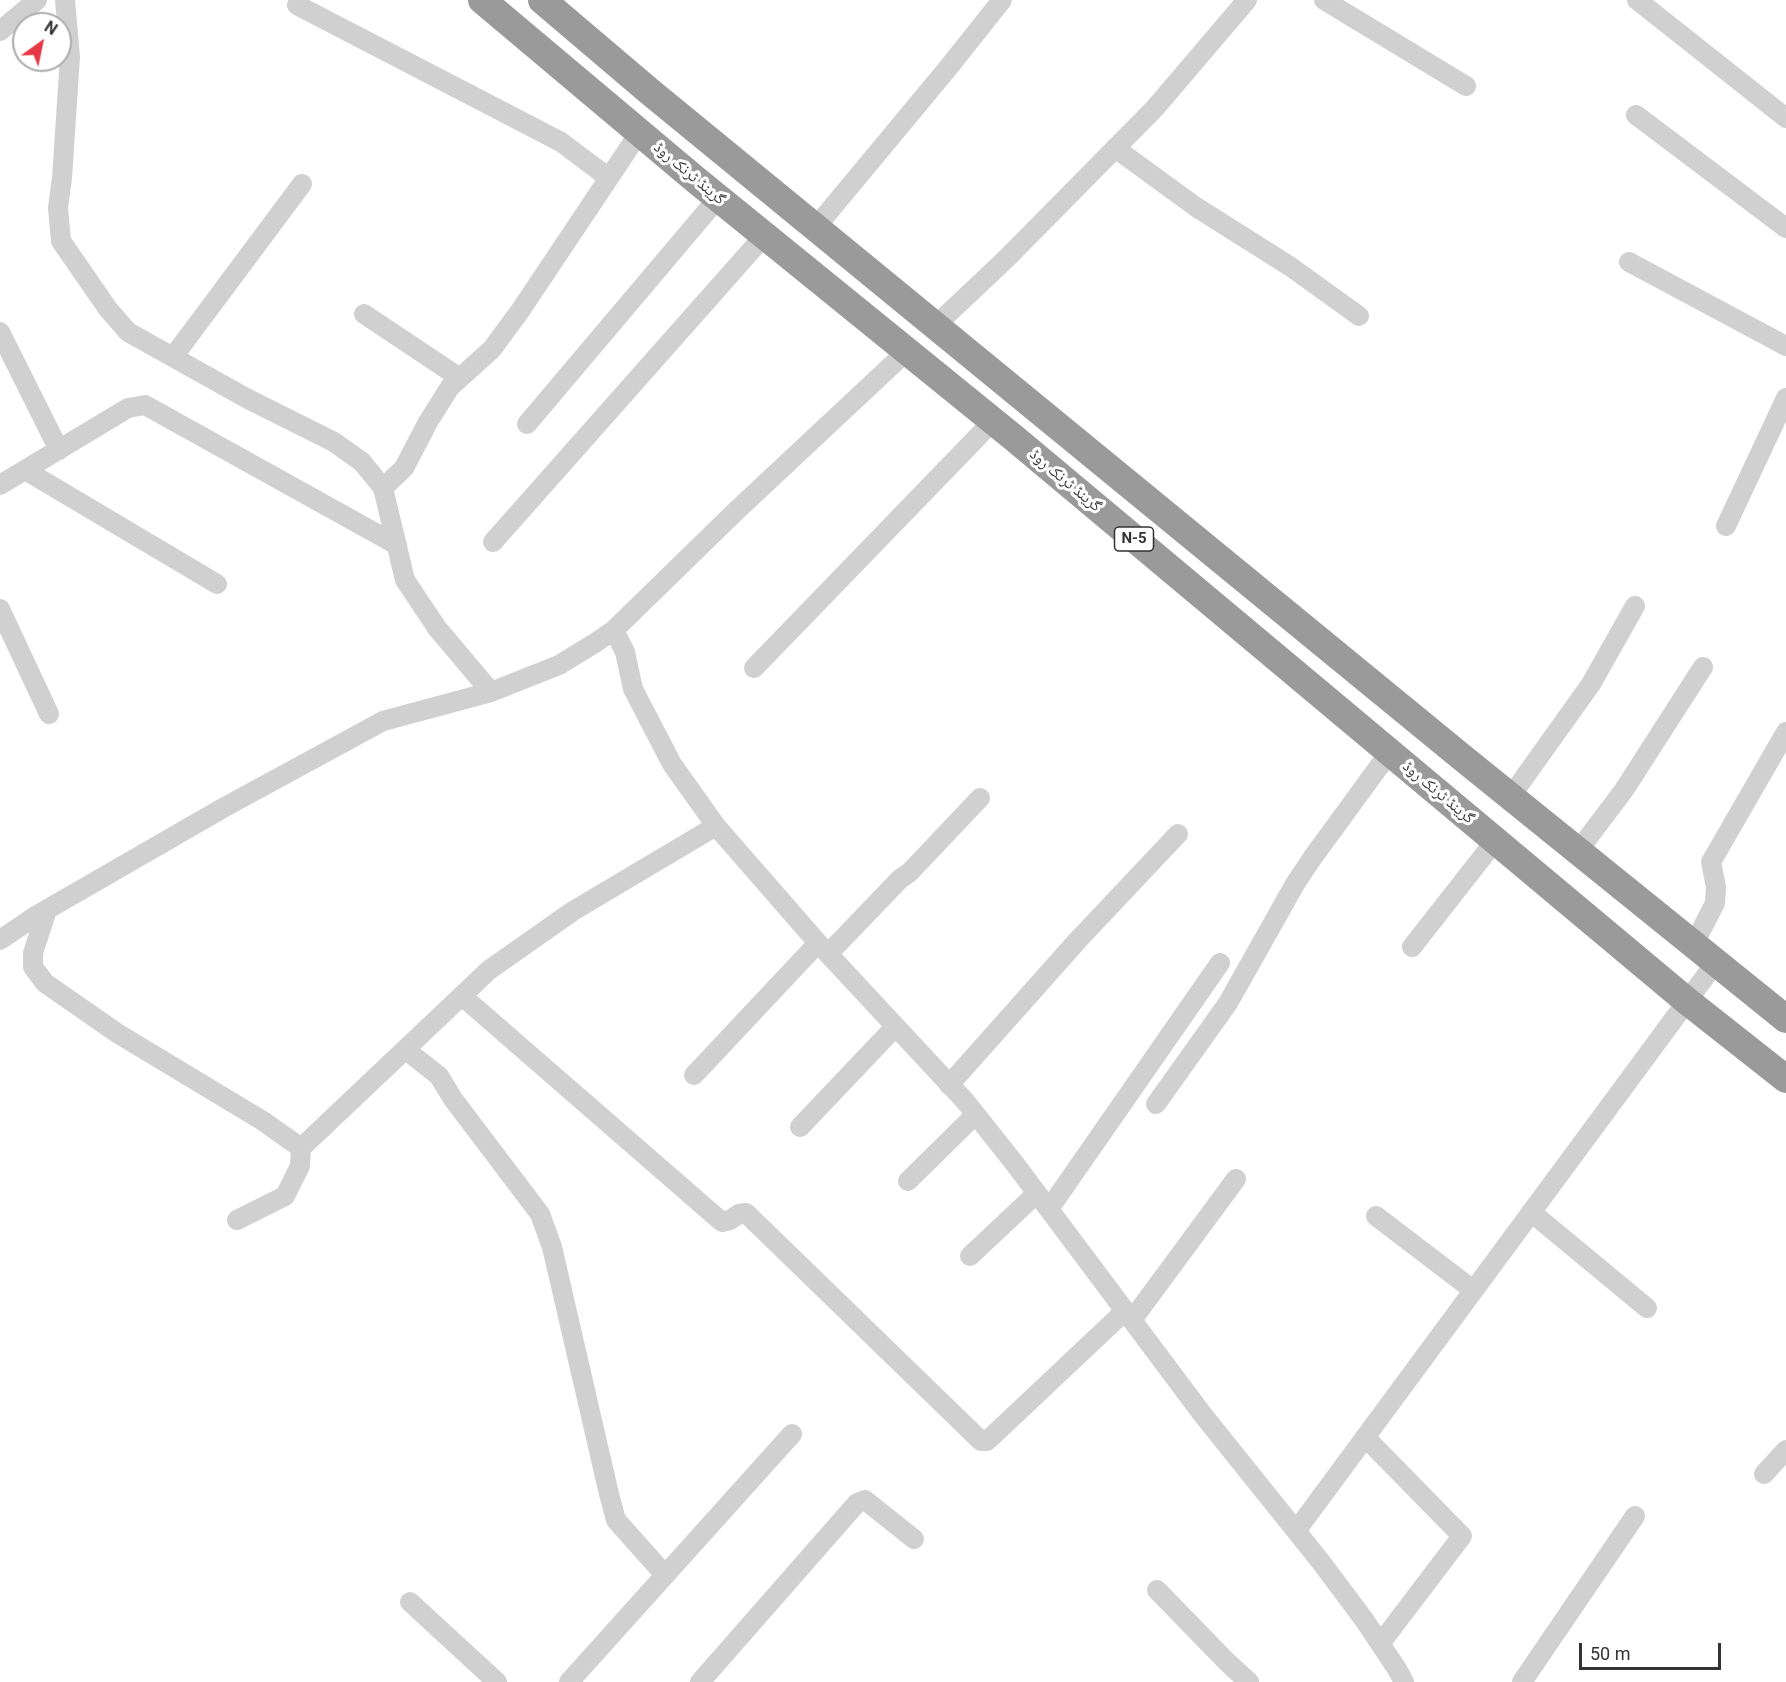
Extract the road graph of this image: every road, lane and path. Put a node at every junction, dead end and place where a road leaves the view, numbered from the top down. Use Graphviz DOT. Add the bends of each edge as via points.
graph roads {
  1 [pos="38,0"];
  2 [pos="65,0"];
  3 [pos="482,0"];
  4 [pos="542,0"];
  5 [pos="1002,0"];
  6 [pos="1247,0"];
  7 [pos="1324,0"];
  8 [pos="1637,0"];
  9 [pos="297,5"];
  10 [pos="0,31"];
  11 [pos="1466,86"];
  12 [pos="1636,115"];
  13 [pos="1786,118"];
  14 [pos="639,133"];
  15 [pos="1115,148"];
  16 [pos="609,178"];
  17 [pos="302,184"];
  18 [pos="718,198"];
  19 [pos="816,227"];
  20 [pos="1786,228"];
  21 [pos="764,236"];
  22 [pos="1629,262"];
  23 [pos="364,314"];
  24 [pos="1359,316"];
  25 [pos="936,325"];
  26 [pos="0,332"];
  27 [pos="1786,346"];
  28 [pos="907,351"];
  29 [pos="174,357"];
  30 [pos="460,378"];
  31 [pos="1786,398"];
  32 [pos="993,421"];
  33 [pos="527,423"];
  34 [pos="1780,425"];
  35 [pos="59,450"];
  36 [pos="25,470"];
  37 [pos="0,485"];
  38 [pos="383,488"];
  39 [pos="1726,525"];
  40 [pos="493,542"];
  41 [pos="397,545"];
  42 [pos="217,584"];
  43 [pos="1635,606"];
  44 [pos="0,609"];
  45 [pos="614,630"];
  46 [pos="1703,667"];
  47 [pos="754,668"];
  48 [pos="491,692"];
  49 [pos="49,714"];
  50 [pos="1786,732"];
  51 [pos="1389,753"];
  52 [pos="1510,796"];
  53 [pos="980,798"];
  54 [pos="716,826"];
  55 [pos="1178,834"];
  56 [pos="1495,841"];
  57 [pos="1578,851"];
  58 [pos="47,910"];
  59 [pos="0,940"];
  60 [pos="1694,944"];
  61 [pos="1072,946"];
  62 [pos="1412,947"];
  63 [pos="823,949"];
  64 [pos="1716,962"];
  65 [pos="1220,963"];
  66 [pos="462,996"];
  67 [pos="1687,1001"];
  68 [pos="1786,1019"];
  69 [pos="896,1027"];
  70 [pos="406,1050"];
  71 [pos="694,1075"];
  72 [pos="1786,1079"];
  73 [pos="949,1084"];
  74 [pos="1156,1104"];
  75 [pos="975,1115"];
  76 [pos="800,1127"];
  77 [pos="301,1148"];
  78 [pos="1236,1179"];
  79 [pos="908,1181"];
  80 [pos="1037,1193"];
  81 [pos="1049,1209"];
  82 [pos="1532,1212"];
  83 [pos="1376,1216"];
  84 [pos="237,1220"];
  85 [pos="970,1256"];
  86 [pos="1473,1290"];
  87 [pos="1647,1308"];
  88 [pos="1128,1315"];
  89 [pos="792,1434"];
  90 [pos="1365,1437"];
  91 [pos="1786,1450"];
  92 [pos="1764,1474"];
  93 [pos="1635,1516"];
  94 [pos="1296,1532"];
  95 [pos="914,1539"];
  96 [pos="665,1575"];
  97 [pos="1157,1590"];
  98 [pos="410,1602"];
  99 [pos="1380,1644"];
  100 [pos="497,1682"];
  101 [pos="569,1682"];
  102 [pos="700,1682"];
  103 [pos="1249,1682"];
  104 [pos="1404,1682"];
  105 [pos="1522,1682"];
  1 -- 10 [label="street"];
  2 -- 29 [label="street" via="70,57 58,208 62,241 128,332"];
  3 -- 14 [label="highway, گرینڈ ٹرنک روڈ / N-5"];
  4 -- 19 [label="highway, N-5"];
  5 -- 19 [label="street"];
  6 -- 15 [label="street" via="1155,108"];
  7 -- 11 [label="street"];
  8 -- 13 [label="street"];
  9 -- 16 [label="street" via="561,142"];
  12 -- 20 [label="street"];
  14 -- 16 [label="street"];
  14 -- 18 [label="highway, گرینڈ ٹرنک روڈ / N-5"];
  15 -- 24 [label="street"];
  15 -- 25 [label="street"];
  16 -- 30 [label="street" via="492,348"];
  17 -- 29 [label="street"];
  18 -- 21 [label="highway, گرینڈ ٹرنک روڈ / N-5"];
  18 -- 33 [label="street"];
  19 -- 25 [label="highway, N-5"];
  21 -- 28 [label="highway, گرینڈ ٹرنک روڈ / N-5"];
  21 -- 40 [label="street"];
  22 -- 27 [label="street"];
  23 -- 30 [label="street"];
  25 -- 52 [label="highway, N-5"];
  26 -- 35 [label="street"];
  28 -- 32 [label="highway, گرینڈ ٹرنک روڈ / N-5"];
  28 -- 45 [label="street"];
  29 -- 38 [label="street" via="334,442 362,462"];
  30 -- 38 [label="street" via="433,413 404,468"];
  31 -- 34 [label="street"];
  32 -- 47 [label="street"];
  32 -- 51 [label="highway, گرینڈ ٹرنک روڈ / N-5"];
  34 -- 39 [label="street"];
  35 -- 36 [label="street"];
  35 -- 41 [label="street" via="128,408 145,405"];
  36 -- 37 [label="street"];
  36 -- 42 [label="street"];
  38 -- 41 [label="street"];
  41 -- 48 [label="street" via="405,580 437,628"];
  43 -- 52 [label="street" via="1591,684"];
  44 -- 49 [label="street"];
  45 -- 48 [label="street" via="559,665"];
  45 -- 54 [label="street" via="625,652 633,689 672,764"];
  46 -- 57 [label="street" via="1624,790"];
  48 -- 58 [label="street" via="383,721"];
  50 -- 60 [label="street" via="1711,862 1716,887 1714,903"];
  51 -- 56 [label="highway, گرینڈ ٹرنک روڈ / N-5"];
  51 -- 74 [label="street" via="1295,884 1228,1003"];
  52 -- 57 [label="highway, N-5"];
  53 -- 63 [label="street" via="910,872"];
  54 -- 63 [label="street"];
  54 -- 66 [label="street" via="573,911 489,970"];
  55 -- 73 [label="street"];
  56 -- 62 [label="street"];
  56 -- 67 [label="highway, گرینڈ ٹرنک روڈ / N-5"];
  57 -- 60 [label="highway, N-5"];
  58 -- 59 [label="street"];
  58 -- 77 [label="street" via="33,953 33,967 45,983 117,1033"];
  60 -- 64 [label="highway, N-5"];
  61 -- 73 [label="street"];
  63 -- 69 [label="street"];
  63 -- 71 [label="street"];
  64 -- 67 [label="street"];
  64 -- 68 [label="highway, N-5"];
  65 -- 81 [label="street"];
  66 -- 70 [label="street"];
  66 -- 88 [label="street" via="722,1222 746,1213 981,1441 987,1441"];
  67 -- 72 [label="highway, گرینڈ ٹرنک روڈ / N-5"];
  67 -- 82 [label="street"];
  69 -- 73 [label="street"];
  69 -- 76 [label="street"];
  70 -- 77 [label="street"];
  70 -- 96 [label="street" via="439,1076 540,1214 552,1247 616,1520"];
  73 -- 75 [label="street"];
  75 -- 79 [label="street"];
  75 -- 80 [label="street"];
  77 -- 84 [label="street" via="300,1166 285,1196"];
  78 -- 88 [label="street"];
  80 -- 81 [label="street"];
  80 -- 85 [label="street"];
  81 -- 88 [label="street"];
  82 -- 86 [label="street"];
  82 -- 87 [label="street"];
  83 -- 86 [label="street"];
  86 -- 90 [label="street"];
  88 -- 94 [label="street"];
  89 -- 96 [label="street"];
  90 -- 94 [label="street"];
  90 -- 99 [label="street" via="1462,1536"];
  91 -- 92 [label="street"];
  93 -- 105 [label="street"];
  94 -- 99 [label="street"];
  95 -- 102 [label="street" via="865,1500 857,1503"];
  96 -- 101 [label="street"];
  97 -- 103 [label="street"];
  98 -- 100 [label="street"];
  99 -- 104 [label="street"];
}
